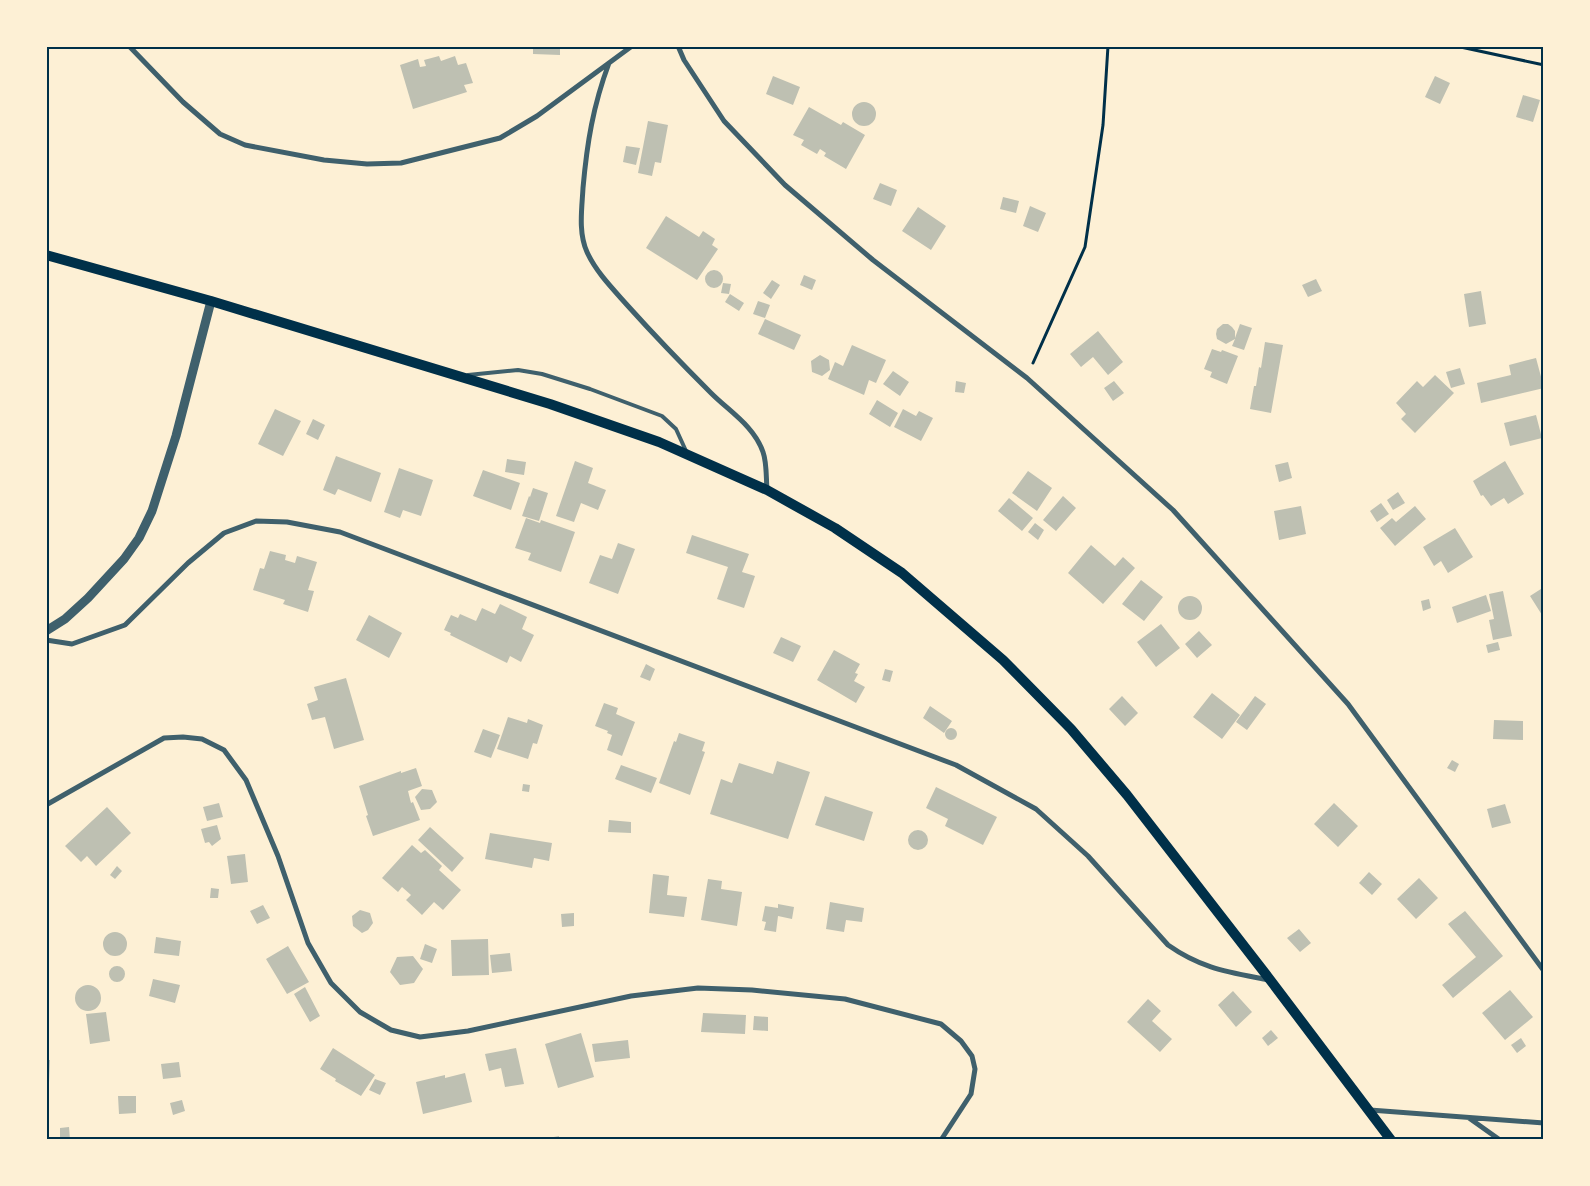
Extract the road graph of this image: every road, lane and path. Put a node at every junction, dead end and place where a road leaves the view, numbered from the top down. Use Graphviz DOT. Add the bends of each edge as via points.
graph roads {
  1 [pos="129,46"];
  2 [pos="632,46"];
  3 [pos="678,46"];
  4 [pos="1108,46"];
  5 [pos="1456,46"];
  6 [pos="609,62"];
  7 [pos="1544,65"];
  8 [pos="46,255"];
  9 [pos="211,301"];
  10 [pos="460,376"];
  11 [pos="1027,378"];
  12 [pos="688,455"];
  13 [pos="767,490"];
  14 [pos="46,631"];
  15 [pos="46,640"];
  16 [pos="46,805"];
  17 [pos="1544,971"];
  18 [pos="1271,980"];
  19 [pos="1368,1110"];
  20 [pos="1469,1118"];
  21 [pos="1544,1123"];
  22 [pos="941,1140"];
  23 [pos="1391,1140"];
  24 [pos="1500,1140"];
  1 -- 6 [label="street" via="183,102 220,134 245,145 324,160 367,164 401,163 500,138 537,116"];
  2 -- 6 [label="street"];
  3 -- 11 [label="street" via="724,121 785,185 873,260"];
  4 -- 11 [label="path" via="1103,125 1085,247"];
  5 -- 7 [label="path"];
  6 -- 13 [label="street" via="587,142 582,206 582,232 587,251 602,277 643,323 747,426 764,454"];
  8 -- 9 [label="main road"];
  9 -- 10 [label="main road"];
  9 -- 14 [label="street" via="176,436 140,538 88,598"];
  10 -- 12 [label="main road" via="550,404"];
  10 -- 12 [label="lane" via="518,370 590,389 662,416 676,429"];
  11 -- 17 [label="street" via="1172,510 1348,704"];
  12 -- 13 [label="main road"];
  13 -- 18 [label="main road" via="835,528 902,573 1003,660 1071,729 1127,795"];
  15 -- 18 [label="street" via="72,644 125,624 224,533 256,521 287,522 340,532 956,765 1036,808 1088,856 1168,945 1184,956 1213,969"];
  16 -- 22 [label="street" via="164,738 202,739 224,750 246,780 278,856 308,943 331,983 360,1012 391,1030 420,1036 468,1031 631,996 698,988 845,999 941,1024 961,1041 972,1056 975,1069 971,1094"];
  18 -- 19 [label="main road"];
  19 -- 20 [label="street"];
  19 -- 23 [label="main road"];
  20 -- 21 [label="street"];
  20 -- 24 [label="street"];
}
